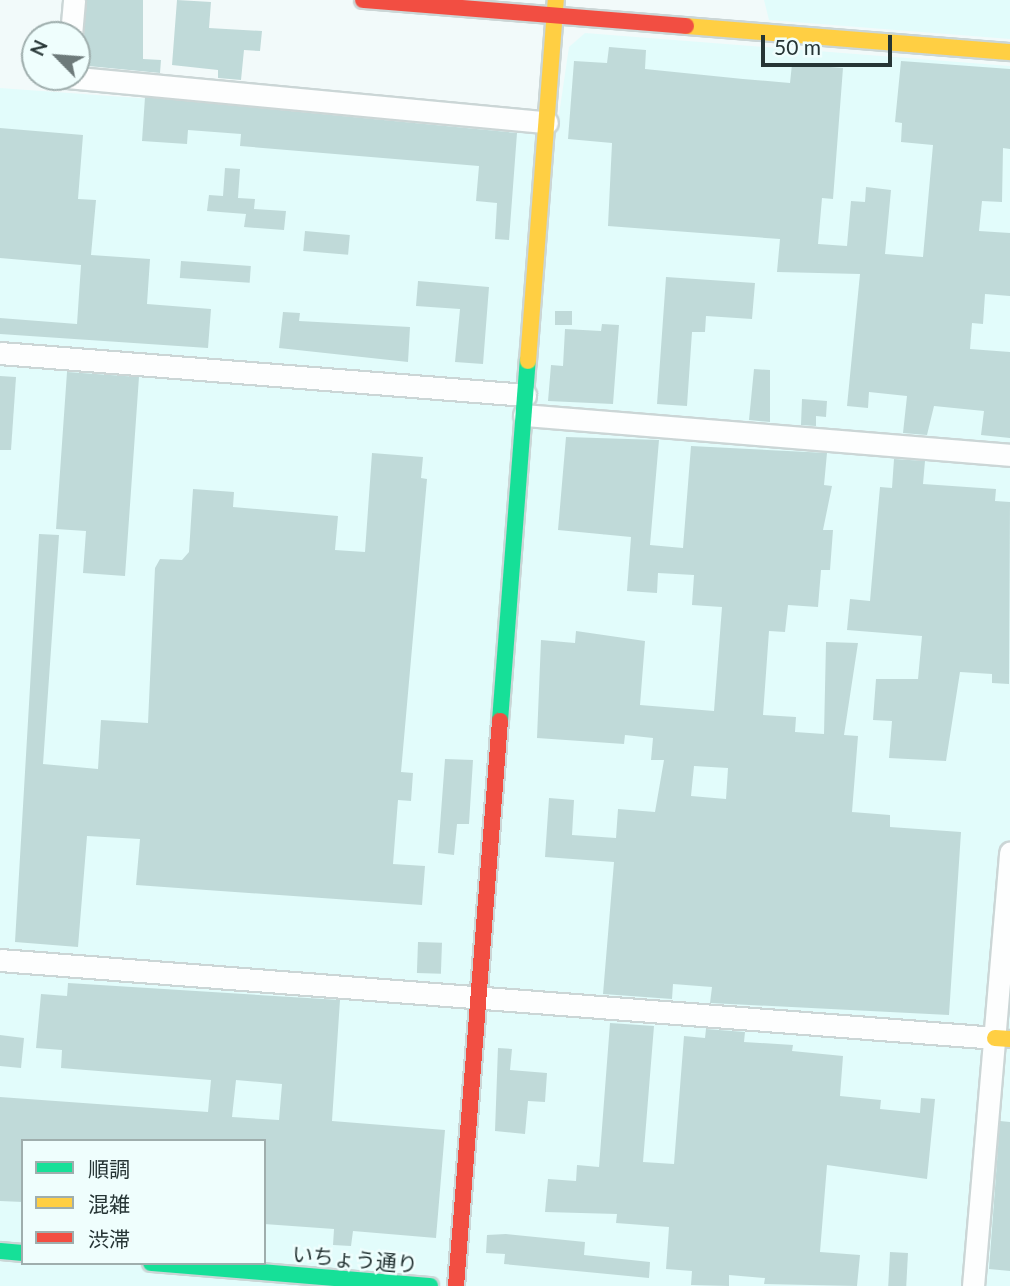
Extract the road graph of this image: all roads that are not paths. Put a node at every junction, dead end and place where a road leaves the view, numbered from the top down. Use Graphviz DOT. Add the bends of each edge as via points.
graph roads {
  1 [pos="74,0"];
  2 [pos="363,0"];
  3 [pos="556,0"];
  4 [pos="555,19"];
  5 [pos="72,21"];
  6 [pos="1010,52"];
  7 [pos="91,79"];
  8 [pos="547,122"];
  9 [pos="0,353"];
  10 [pos="524,405"];
  11 [pos="1010,455"];
  12 [pos="1010,853"];
  13 [pos="0,960"];
  14 [pos="478,1000"];
  15 [pos="1002,1038"];
  16 [pos="0,1251"];
  17 [pos="21,1253"];
  18 [pos="175,1265"];
  19 [pos="430,1286"];
  20 [pos="456,1286"];
  21 [pos="973,1286"];
  1 -- 5 [label="street"];
  2 -- 4 [label="street"];
  3 -- 4 [label="street"];
  4 -- 6 [label="street"];
  4 -- 8 [label="street"];
  7 -- 8 [label="street"];
  8 -- 10 [label="street"];
  9 -- 10 [label="street"];
  10 -- 11 [label="street"];
  10 -- 14 [label="street"];
  12 -- 15 [label="street"];
  13 -- 14 [label="street"];
  14 -- 15 [label="street"];
  14 -- 20 [label="street"];
  15 -- 21 [label="street"];
  16 -- 17 [label="street"];
  18 -- 19 [label="street, いちょう通り"];
}
